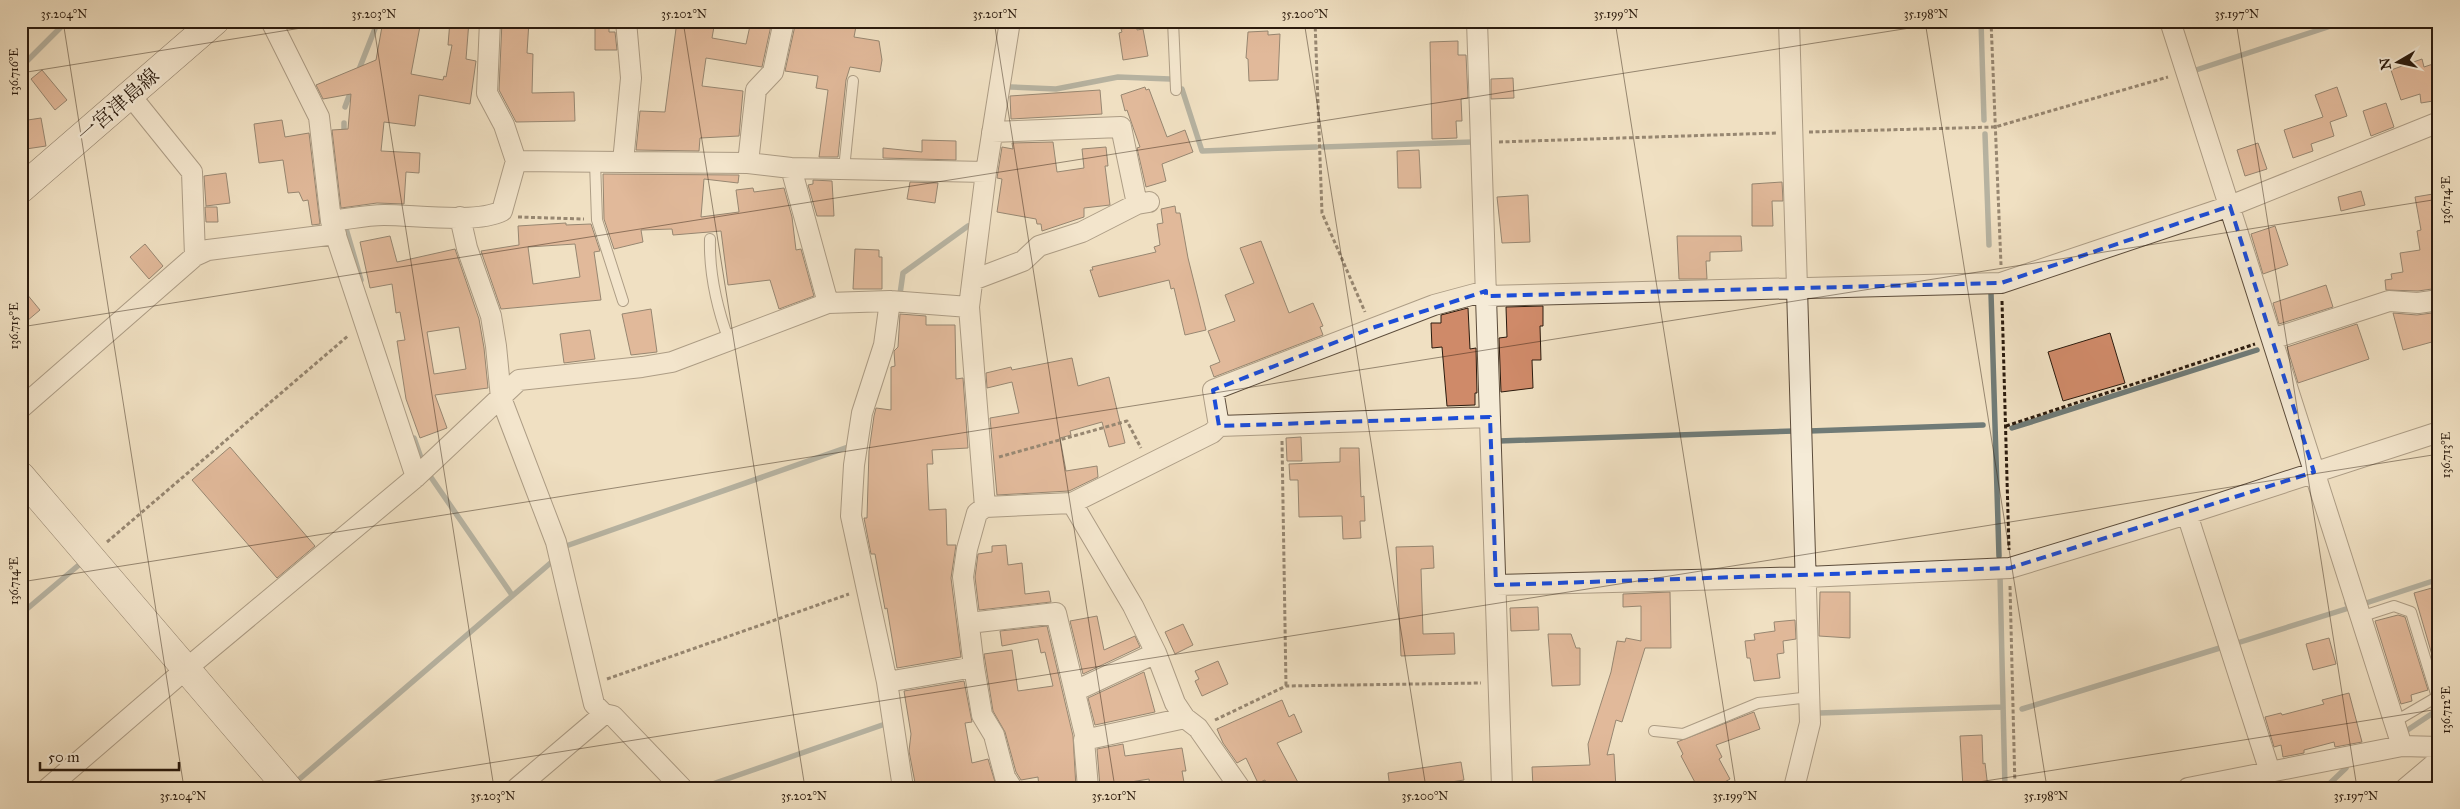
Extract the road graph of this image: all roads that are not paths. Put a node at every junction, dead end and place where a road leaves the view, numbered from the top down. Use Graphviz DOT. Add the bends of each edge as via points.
graph roads {
  1 [pos="215,21"];
  2 [pos="271,21"];
  3 [pos="490,21"];
  4 [pos="626,21"];
  5 [pos="784,21"];
  6 [pos="1010,21"];
  7 [pos="1174,21"];
  8 [pos="1478,21"];
  9 [pos="1788,21"];
  10 [pos="2170,21"];
  11 [pos="853,81"];
  12 [pos="1176,90"];
  13 [pos="130,95"];
  14 [pos="2439,122"];
  15 [pos="992,132"];
  16 [pos="516,161"];
  17 [pos="596,162"];
  18 [pos="622,162"];
  19 [pos="748,163"];
  20 [pos="791,168"];
  21 [pos="844,169"];
  22 [pos="986,172"];
  23 [pos="21,189"];
  24 [pos="2230,206"];
  25 [pos="460,217"];
  26 [pos="333,227"];
  27 [pos="710,239"];
  28 [pos="195,256"];
  29 [pos="973,280"];
  30 [pos="1797,287"];
  31 [pos="1486,293"];
  32 [pos="2439,300"];
  33 [pos="623,301"];
  34 [pos="890,301"];
  35 [pos="828,303"];
  36 [pos="969,307"];
  37 [pos="2272,339"];
  38 [pos="729,341"];
  39 [pos="501,398"];
  40 [pos="21,408"];
  41 [pos="1490,417"];
  42 [pos="1220,426"];
  43 [pos="2439,432"];
  44 [pos="2314,472"];
  45 [pos="21,476"];
  46 [pos="416,477"];
  47 [pos="1072,503"];
  48 [pos="985,507"];
  49 [pos="2187,514"];
  50 [pos="1806,577"];
  51 [pos="1496,585"];
  52 [pos="2360,617"];
  53 [pos="969,623"];
  54 [pos="1156,654"];
  55 [pos="974,667"];
  56 [pos="186,669"];
  57 [pos="887,682"];
  58 [pos="1075,691"];
  59 [pos="1810,698"];
  60 [pos="604,714"];
  61 [pos="2394,722"];
  62 [pos="1192,723"];
  63 [pos="1654,731"];
  64 [pos="1086,739"];
  65 [pos="2402,746"];
  66 [pos="2439,747"];
  67 [pos="2439,760"];
  68 [pos="2270,772"];
  69 [pos="48,788"];
  70 [pos="288,788"];
  71 [pos="517,788"];
  72 [pos="682,788"];
  73 [pos="903,788"];
  74 [pos="1012,788"];
  75 [pos="1088,788"];
  76 [pos="1240,788"];
  77 [pos="1502,788"];
  78 [pos="1794,788"];
  79 [pos="2188,788"];
  80 [pos="2406,788"];
  1 -- 13 [label="street, 一宮津島線"];
  2 -- 26 [label="street" via="319,117"];
  3 -- 16 [label="street" via="487,93 504,125"];
  4 -- 18 [label="street" via="631,78"];
  5 -- 19 [label="street" via="773,72 756,90"];
  6 -- 15 [label="street"];
  7 -- 12 [label="lane"];
  8 -- 31 [label="street"];
  9 -- 30 [label="street"];
  10 -- 24 [label="street"];
  11 -- 21 [label="lane"];
  13 -- 23 [label="street, 一宮津島線"];
  13 -- 28 [label="street" via="192,172"];
  14 -- 24 [label="street"];
  15 -- 22 [label="street"];
  15 -- 29 [label="street" via="1121,127 1143,203 1082,232 1039,246 1024,261"];
  16 -- 17 [label="street"];
  16 -- 25 [label="street" via="502,211"];
  17 -- 18 [label="street"];
  17 -- 33 [label="lane" via="597,220"];
  18 -- 19 [label="street"];
  19 -- 20 [label="street"];
  20 -- 21 [label="street"];
  20 -- 35 [label="street"];
  21 -- 22 [label="street"];
  22 -- 29 [label="street"];
  24 -- 30 [label="street" via="2001,283"];
  24 -- 37 [label="street"];
  25 -- 26 [label="street" via="383,215"];
  25 -- 39 [label="street" via="490,316"];
  26 -- 28 [label="street" via="208,250"];
  26 -- 46 [label="street"];
  27 -- 38 [label="lane" via="717,310"];
  28 -- 40 [label="street"];
  29 -- 36 [label="street"];
  30 -- 31 [label="street"];
  30 -- 50 [label="street"];
  31 -- 41 [label="street"];
  31 -- 42 [label="street" via="1434,305 1212,390"];
  32 -- 37 [label="street" via="2418,303 2389,301"];
  34 -- 35 [label="street"];
  34 -- 36 [label="street"];
  34 -- 57 [label="street" via="884,345 862,413 851,516"];
  35 -- 38 [label="street"];
  36 -- 48 [label="street"];
  37 -- 44 [label="street"];
  38 -- 39 [label="street" via="672,362 642,368 519,380"];
  39 -- 46 [label="street"];
  39 -- 60 [label="street" via="556,542 588,685 594,704"];
  41 -- 42 [label="street"];
  41 -- 51 [label="street"];
  42 -- 47 [label="street" via="1212,433"];
  43 -- 44 [label="street"];
  44 -- 49 [label="street"];
  44 -- 52 [label="street"];
  45 -- 56 [label="street"];
  46 -- 56 [label="street"];
  47 -- 48 [label="street"];
  47 -- 54 [label="street" via="1133,606"];
  48 -- 53 [label="street" via="976,513 963,577"];
  49 -- 50 [label="street" via="2010,568"];
  49 -- 68 [label="street"];
  50 -- 51 [label="street"];
  50 -- 59 [label="street"];
  51 -- 77 [label="street"];
  52 -- 61 [label="street"];
  52 -- 61 [label="lane" via="2394,606 2411,612 2438,697"];
  53 -- 55 [label="street"];
  53 -- 58 [label="street" via="1056,613"];
  54 -- 58 [label="street"];
  54 -- 62 [label="street" via="1175,703"];
  55 -- 57 [label="street"];
  55 -- 74 [label="street" via="982,715 994,735 1005,777"];
  56 -- 69 [label="street"];
  56 -- 70 [label="street"];
  57 -- 73 [label="street"];
  58 -- 64 [label="street"];
  59 -- 63 [label="lane" via="1751,704 1683,734"];
  59 -- 78 [label="street" via="1810,723"];
  60 -- 71 [label="street"];
  60 -- 72 [label="street" via="613,716"];
  61 -- 65 [label="street"];
  62 -- 64 [label="street"];
  62 -- 76 [label="street"];
  64 -- 75 [label="street"];
  65 -- 66 [label="street"];
  65 -- 68 [label="street"];
  67 -- 80 [label="street"];
  68 -- 79 [label="street"];
}
